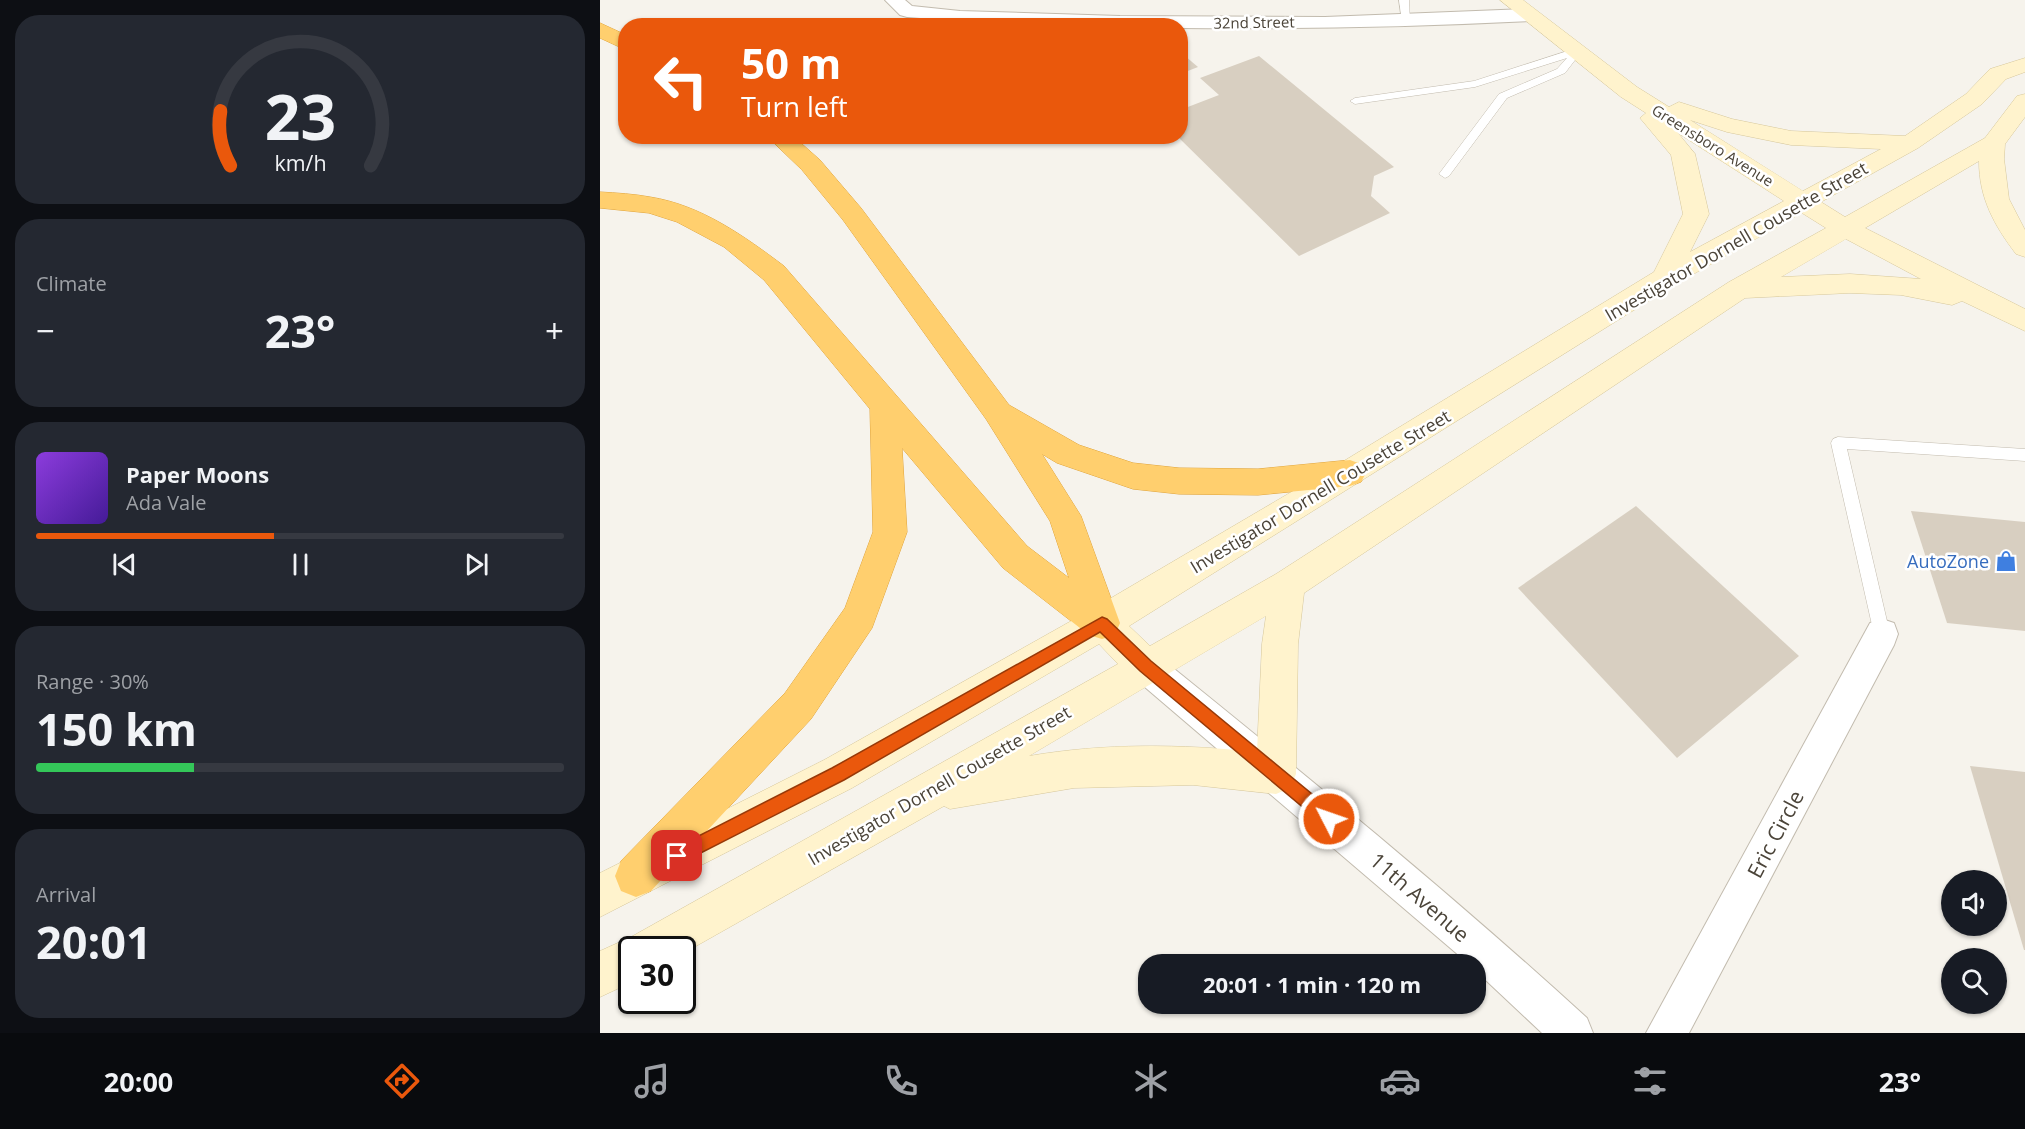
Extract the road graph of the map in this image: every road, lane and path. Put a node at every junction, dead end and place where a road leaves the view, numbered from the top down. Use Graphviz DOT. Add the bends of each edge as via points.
graph roads {
  1 [pos="1404,0"];
  2 [pos="1510,0"];
  3 [pos="900,6"];
  4 [pos="1529,15"];
  5 [pos="1008,18"];
  6 [pos="1407,21"];
  7 [pos="1188,23"];
  8 [pos="600,29"];
  9 [pos="618,39"];
  10 [pos="1577,51"];
  11 [pos="2025,65"];
  12 [pos="1629,92"];
  13 [pos="2025,100"];
  14 [pos="1355,101"];
  15 [pos="1910,143"];
  16 [pos="1993,143"];
  17 [pos="787,144"];
  18 [pos="1445,174"];
  19 [pos="600,200"];
  20 [pos="1801,201"];
  21 [pos="1845,228"];
  22 [pos="2025,248"];
  23 [pos="1664,278"];
  24 [pos="1739,289"];
  25 [pos="1997,308"];
  26 [pos="2025,321"];
  27 [pos="885,406"];
  28 [pos="997,411"];
  29 [pos="2025,455"];
  30 [pos="1350,473"];
  31 [pos="1288,585"];
  32 [pos="1102,623"];
  33 [pos="1882,634"];
  34 [pos="1145,666"];
  35 [pos="1276,774"];
  36 [pos="928,793"];
  37 [pos="636,876"];
  38 [pos="600,896"];
  39 [pos="672,936"];
  40 [pos="618,965"];
  41 [pos="600,975"];
  42 [pos="1572,1033"];
  43 [pos="1667,1033"];
  1 -- 6 [label="lane"];
  2 -- 4 [label="main road, Greensboro Avenue"];
  3 -- 5 [label="street, 32nd Street"];
  4 -- 6 [label="street, 32nd Street"];
  4 -- 10 [label="main road, Greensboro Avenue"];
  6 -- 7 [label="street, 32nd Street"];
  8 -- 9 [label="highway"];
  10 -- 12 [label="main road, Greensboro Avenue"];
  10 -- 14 [label="lane" via="1475,84"];
  10 -- 18 [label="lane" via="1561,71 1503,96"];
  11 -- 15 [label="main road, Investigator Dornell Cousette Street" via="1998,74 1974,99"];
  12 -- 15 [label="main road" via="1727,125 1791,138"];
  12 -- 20 [label="main road, Greensboro Avenue"];
  12 -- 23 [label="main road" via="1683,154 1696,214"];
  13 -- 16 [label="main road"];
  15 -- 20 [label="main road, Investigator Dornell Cousette Street"];
  16 -- 21 [label="main road, Investigator Dornell Cousette Street"];
  16 -- 22 [label="main road" via="1989,169 1992,192"];
  17 -- 28 [label="highway" via="811,165 852,214"];
  19 -- 27 [label="highway" via="651,205 686,216 733,241 774,273"];
  20 -- 21 [label="main road, Greensboro Avenue"];
  20 -- 23 [label="main road, Investigator Dornell Cousette Street"];
  21 -- 24 [label="main road, Investigator Dornell Cousette Street"];
  21 -- 25 [label="main road, Greensboro Avenue"];
  23 -- 30 [label="main road, Investigator Dornell Cousette Street"];
  24 -- 25 [label="main road" via="1876,283 1927,288"];
  24 -- 31 [label="main road, Investigator Dornell Cousette Street"];
  25 -- 26 [label="main road, Greensboro Avenue"];
  27 -- 32 [label="highway" via="1015,557"];
  27 -- 37 [label="highway" via="890,531 859,617 798,706"];
  28 -- 30 [label="highway" via="1068,454 1134,476 1258,482"];
  28 -- 32 [label="highway" via="1065,516"];
  29 -- 33 [label="lane" via="1838,443"];
  30 -- 32 [label="main road, Investigator Dornell Cousette Street"];
  31 -- 34 [label="main road, Investigator Dornell Cousette Street"];
  31 -- 35 [label="main road" via="1280,644"];
  32 -- 34 [label="main road, 11th Avenue"];
  32 -- 37 [label="main road, Investigator Dornell Cousette Street" via="838,774"];
  33 -- 43 [label="street, Eric Circle"];
  34 -- 35 [label="street, 11th Avenue"];
  34 -- 36 [label="main road, Investigator Dornell Cousette Street"];
  35 -- 36 [label="main road" via="1193,765 1074,768"];
  35 -- 42 [label="street, 11th Avenue" via="1486,953"];
  36 -- 39 [label="main road, Investigator Dornell Cousette Street"];
  37 -- 38 [label="main road, Investigator Dornell Cousette Street"];
  40 -- 41 [label="main road"];
}
